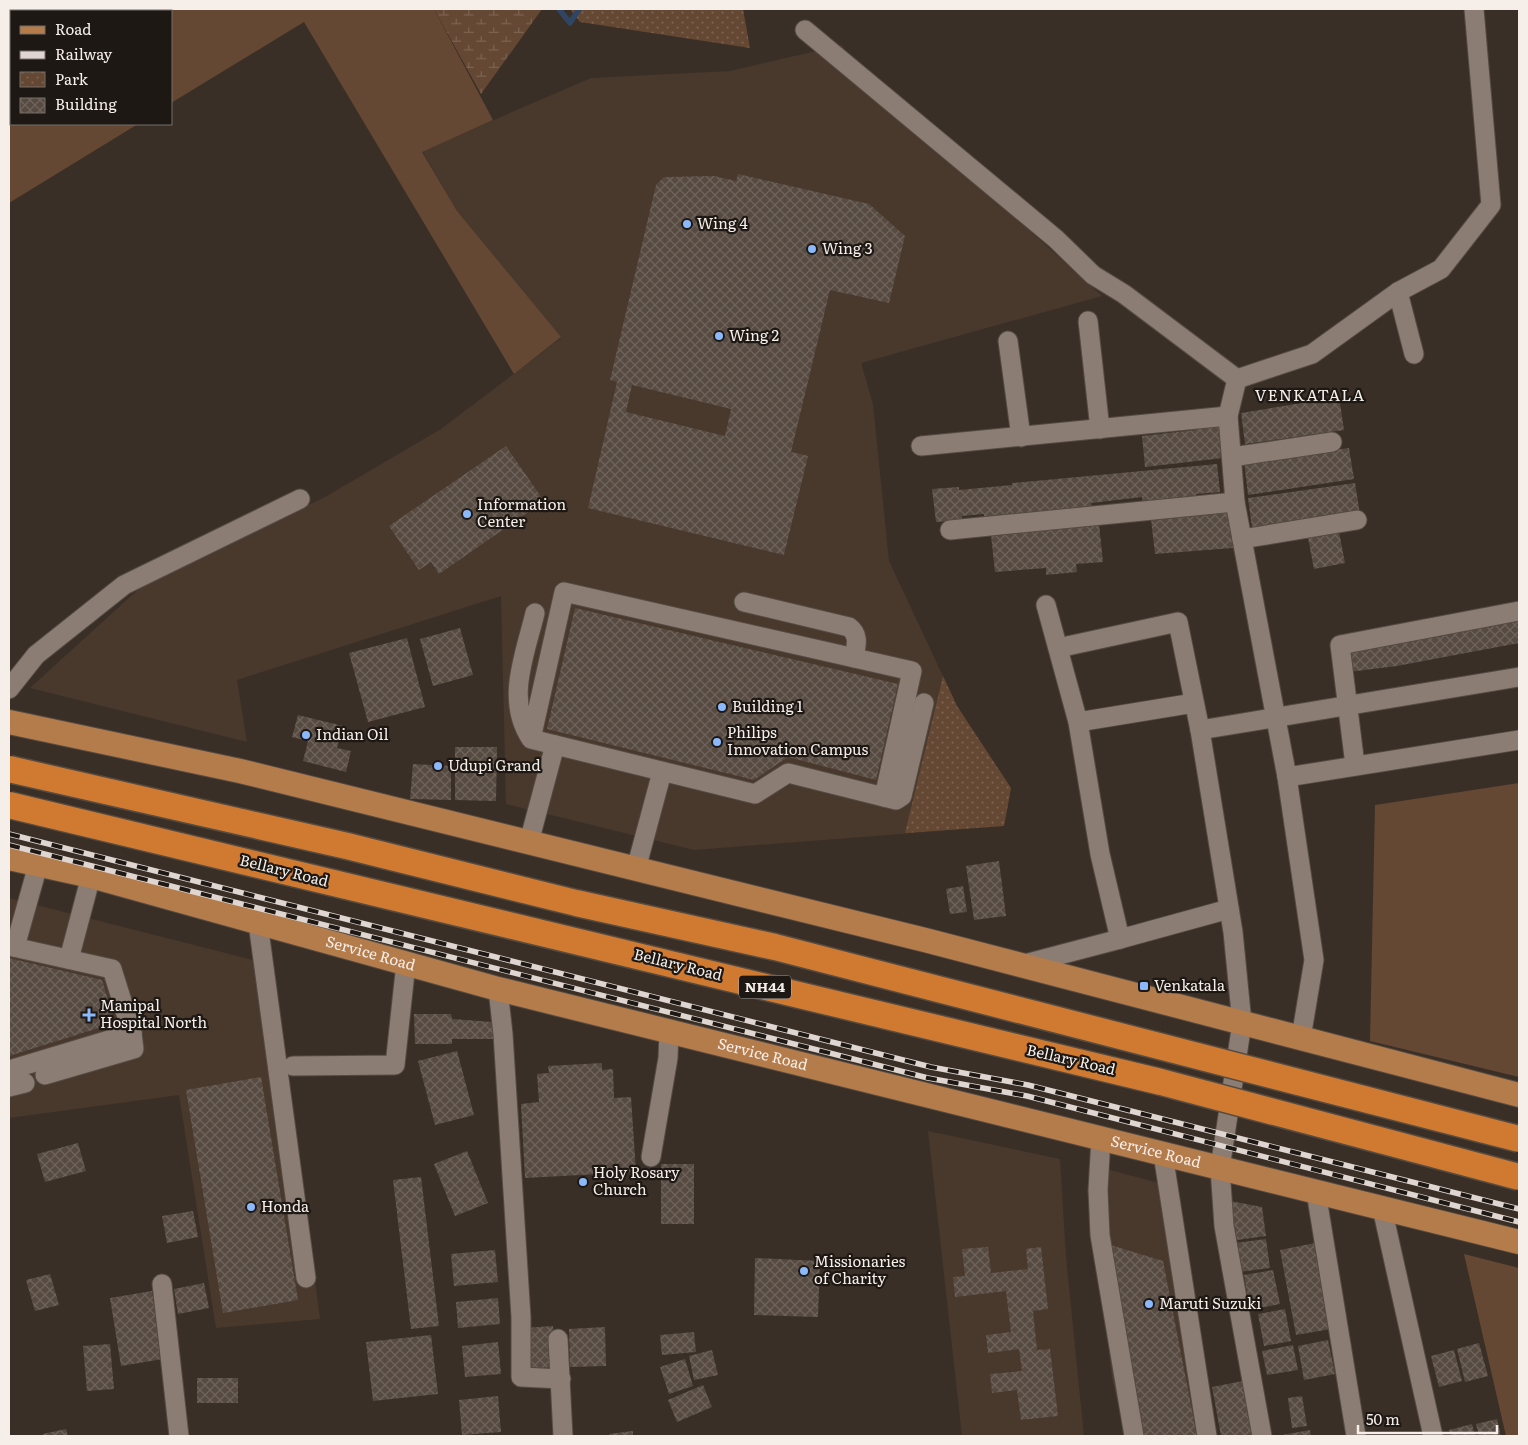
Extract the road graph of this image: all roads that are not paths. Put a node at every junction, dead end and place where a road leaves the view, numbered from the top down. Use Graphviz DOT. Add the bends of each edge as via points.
graph roads {
  1 [pos="1474,9"];
  2 [pos="805,30"];
  3 [pos="1398,292"];
  4 [pos="1088,320"];
  5 [pos="1008,342"];
  6 [pos="1414,354"];
  7 [pos="1237,379"];
  8 [pos="1228,416"];
  9 [pos="1100,430"];
  10 [pos="1021,437"];
  11 [pos="1332,442"];
  12 [pos="921,446"];
  13 [pos="1232,457"];
  14 [pos="300,499"];
  15 [pos="1235,502"];
  16 [pos="1357,520"];
  17 [pos="950,530"];
  18 [pos="1242,539"];
  19 [pos="744,602"];
  20 [pos="1046,605"];
  21 [pos="1519,611"];
  22 [pos="535,613"];
  23 [pos="1058,648"];
  24 [pos="854,658"];
  25 [pos="1519,677"];
  26 [pos="9,688"];
  27 [pos="924,703"];
  28 [pos="1194,703"];
  29 [pos="1347,705"];
  30 [pos="1275,717"];
  31 [pos="9,722"];
  32 [pos="1078,722"];
  33 [pos="1200,730"];
  34 [pos="531,739"];
  35 [pos="1519,740"];
  36 [pos="555,745"];
  37 [pos="1354,765"];
  38 [pos="9,769"];
  39 [pos="662,772"];
  40 [pos="1287,777"];
  41 [pos="884,798"];
  42 [pos="9,805"];
  43 [pos="529,842"];
  44 [pos="9,858"];
  45 [pos="38,864"];
  46 [pos="636,869"];
  47 [pos="91,876"];
  48 [pos="1229,909"];
  49 [pos="258,922"];
  50 [pos="1120,939"];
  51 [pos="12,946"];
  52 [pos="69,959"];
  53 [pos="406,963"];
  54 [pos="1021,965"];
  55 [pos="498,989"];
  56 [pos="1242,1023"];
  57 [pos="669,1032"];
  58 [pos="132,1033"];
  59 [pos="1301,1038"];
  60 [pos="293,1066"];
  61 [pos="9,1070"];
  62 [pos="45,1075"];
  63 [pos="1519,1095"];
  64 [pos="1101,1138"];
  65 [pos="1519,1139"];
  66 [pos="1163,1154"];
  67 [pos="651,1157"];
  68 [pos="1220,1168"];
  69 [pos="1519,1177"];
  70 [pos="1316,1192"];
  71 [pos="1382,1208"];
  72 [pos="1519,1242"];
  73 [pos="306,1278"];
  74 [pos="162,1284"];
  75 [pos="558,1339"];
  76 [pos="561,1379"];
  77 [pos="179,1436"];
  78 [pos="563,1436"];
  79 [pos="1134,1436"];
  80 [pos="1207,1436"];
  81 [pos="1262,1436"];
  82 [pos="1356,1436"];
  83 [pos="1433,1436"];
  1 -- 3 [label="street" via="1491,205 1441,269"];
  2 -- 7 [label="street" via="1056,239 1093,275 1124,294"];
  3 -- 6 [label="street"];
  3 -- 7 [label="street" via="1312,354"];
  4 -- 9 [label="street"];
  5 -- 10 [label="street"];
  7 -- 8 [label="street"];
  8 -- 9 [label="street"];
  8 -- 13 [label="street"];
  9 -- 10 [label="street"];
  10 -- 12 [label="street"];
  11 -- 13 [label="street"];
  13 -- 15 [label="street"];
  14 -- 26 [label="street" via="124,585 36,655"];
  15 -- 17 [label="street"];
  15 -- 18 [label="street"];
  16 -- 18 [label="street"];
  18 -- 30 [label="street"];
  19 -- 24 [label="street" via="849,626 857,639"];
  20 -- 23 [label="street"];
  21 -- 29 [label="street" via="1340,645"];
  22 -- 34 [label="street" via="517,693 520,720"];
  23 -- 28 [label="street" via="1178,622"];
  23 -- 32 [label="street"];
  24 -- 34 [label="street" via="564,592"];
  24 -- 41 [label="street" via="912,671"];
  25 -- 29 [label="street"];
  27 -- 41 [label="street" via="902,796 896,800"];
  28 -- 32 [label="street"];
  28 -- 33 [label="street"];
  29 -- 30 [label="street"];
  29 -- 37 [label="street"];
  30 -- 33 [label="street"];
  30 -- 40 [label="street"];
  31 -- 43 [label="main road" via="240,770"];
  32 -- 50 [label="street" via="1100,854"];
  33 -- 48 [label="street"];
  34 -- 36 [label="street"];
  35 -- 37 [label="street"];
  36 -- 39 [label="street"];
  36 -- 43 [label="street"];
  37 -- 40 [label="street"];
  38 -- 65 [label="highway, bridge" via="775,947"];
  39 -- 41 [label="street" via="755,794 788,773"];
  39 -- 46 [label="street"];
  40 -- 59 [label="street" via="1314,960"];
  42 -- 69 [label="highway, Bellary Road / NH44, bridge" via="1161,1082"];
  43 -- 46 [label="main road"];
  44 -- 45 [label="main road, Service Road"];
  45 -- 47 [label="main road, Service Road"];
  45 -- 51 [label="street"];
  46 -- 54 [label="main road"];
  47 -- 49 [label="main road, Service Road"];
  47 -- 52 [label="street"];
  48 -- 50 [label="street"];
  48 -- 56 [label="street"];
  49 -- 53 [label="main road, Service Road"];
  49 -- 73 [label="street"];
  50 -- 54 [label="street"];
  51 -- 52 [label="street"];
  52 -- 58 [label="street" via="112,969"];
  53 -- 55 [label="main road, Service Road"];
  53 -- 60 [label="street" via="396,1065"];
  54 -- 56 [label="main road"];
  55 -- 57 [label="main road, Service Road"];
  55 -- 76 [label="street" via="522,1377"];
  56 -- 59 [label="main road"];
  56 -- 68 [label="street"];
  57 -- 64 [label="main road, Service Road"];
  57 -- 67 [label="street" via="668,1058"];
  58 -- 61 [label="street"];
  58 -- 62 [label="street" via="134,1049"];
  59 -- 63 [label="main road"];
  64 -- 66 [label="main road, Service Road"];
  64 -- 79 [label="street" via="1100,1235"];
  66 -- 68 [label="main road, Service Road"];
  66 -- 80 [label="street"];
  68 -- 70 [label="main road, Service Road"];
  68 -- 81 [label="street" via="1224,1226"];
  70 -- 71 [label="main road, Service Road"];
  70 -- 82 [label="street"];
  71 -- 72 [label="main road, Service Road"];
  71 -- 83 [label="street"];
  74 -- 77 [label="street"];
  75 -- 76 [label="street"];
  76 -- 78 [label="street"];
}
